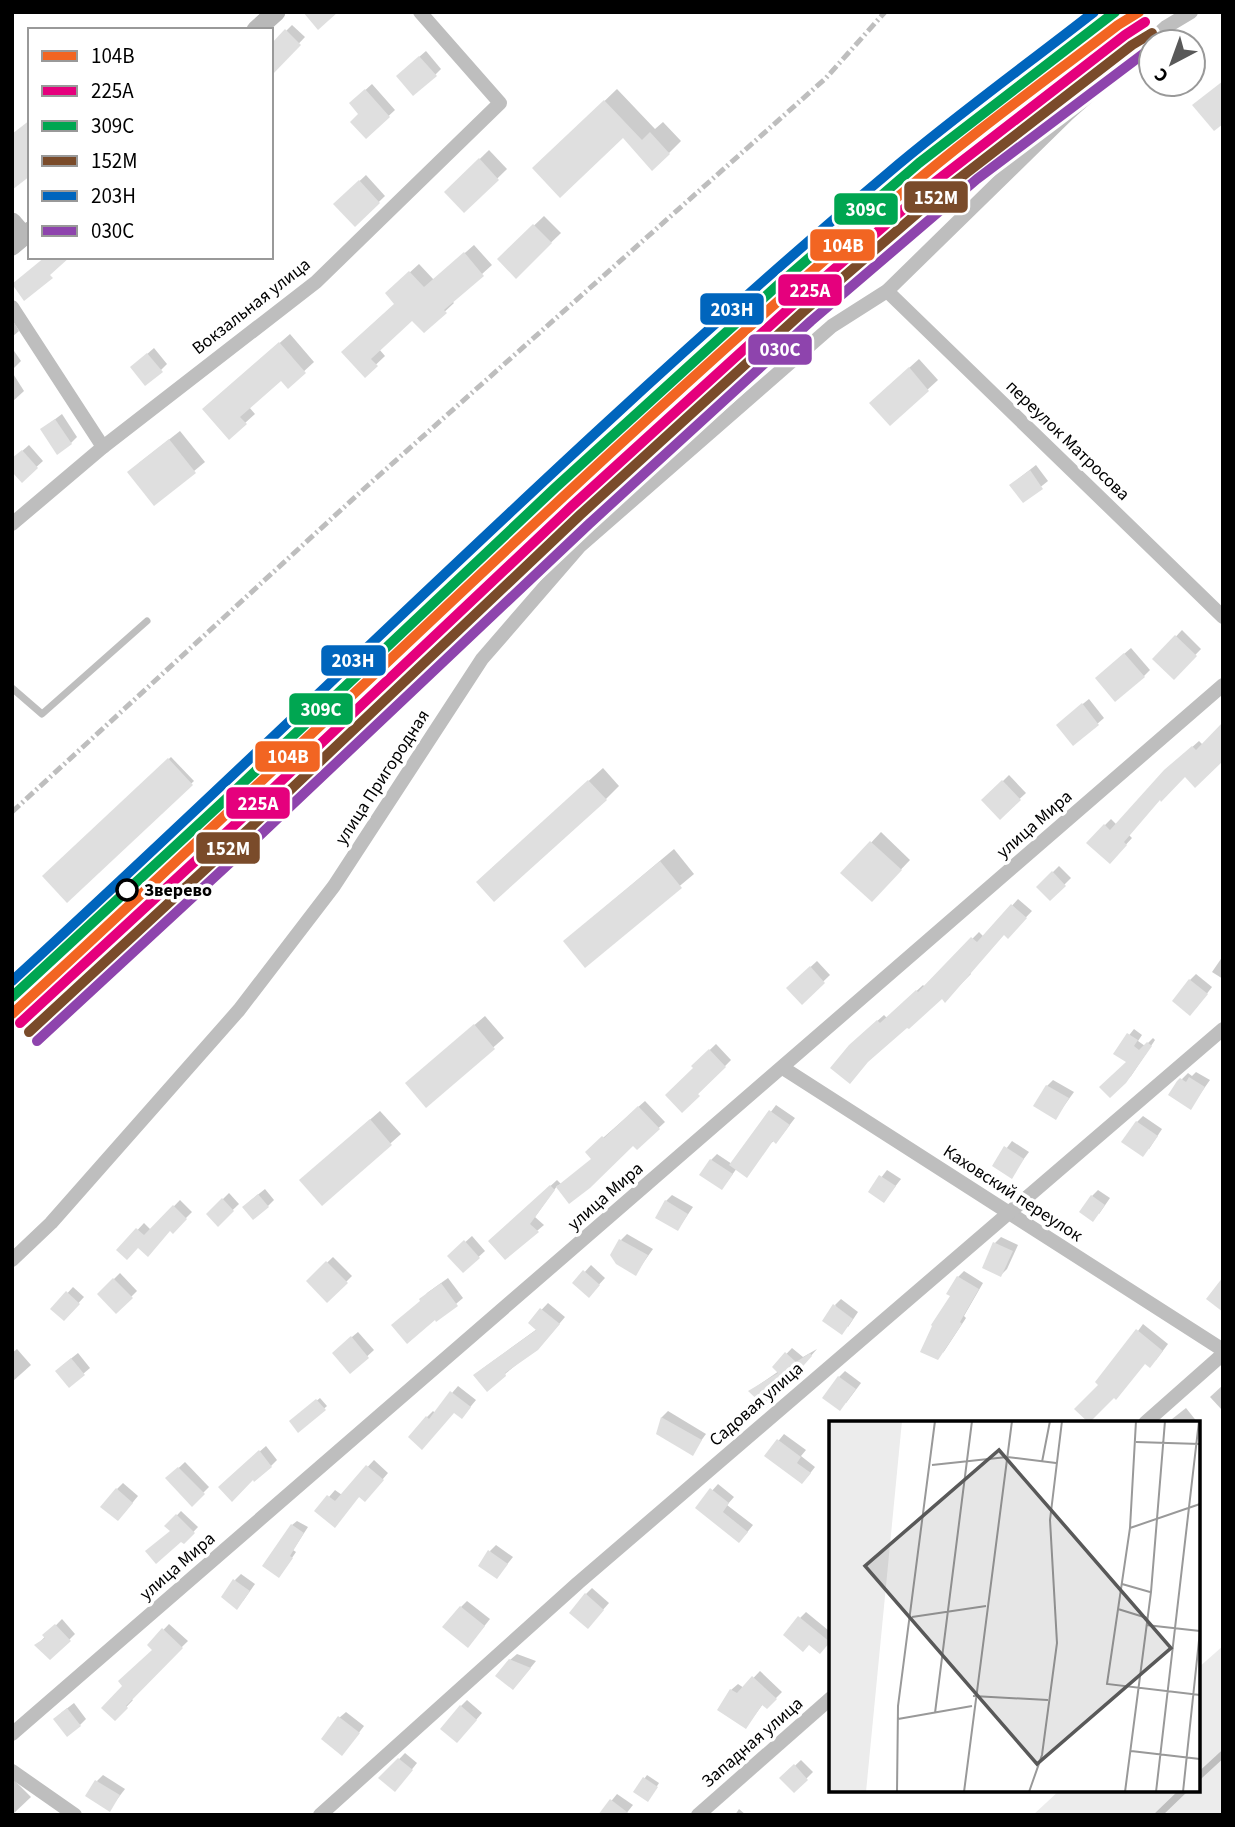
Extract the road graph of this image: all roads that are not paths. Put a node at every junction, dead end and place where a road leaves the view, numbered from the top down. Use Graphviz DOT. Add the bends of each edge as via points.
graph roads {
  1 [pos="276,12"];
  2 [pos="420,12"];
  3 [pos="1191,12"];
  4 [pos="258,28"];
  5 [pos="887,291"];
  6 [pos="12,307"];
  7 [pos="103,446"];
  8 [pos="12,524"];
  9 [pos="1223,618"];
  10 [pos="147,621"];
  11 [pos="1223,685"];
  12 [pos="12,688"];
  13 [pos="1223,1029"];
  14 [pos="783,1068"];
  15 [pos="1008,1212"];
  16 [pos="12,1260"];
  17 [pos="1223,1352"];
  18 [pos="1147,1421"];
  19 [pos="829,1700"];
  20 [pos="12,1734"];
  21 [pos="1223,1754"];
  22 [pos="12,1771"];
  23 [pos="1200,1775"];
  24 [pos="1182,1792"];
  25 [pos="75,1815"];
  26 [pos="320,1815"];
  27 [pos="698,1815"];
  28 [pos="1158,1815"];
  1 -- 4 [label="main road"];
  2 -- 7 [label="street, Вокзальная улица" via="500,103 316,282"];
  3 -- 5 [label="street, улица Пригородная" via="1166,27 1068,114"];
  5 -- 9 [label="street, переулок Матросова"];
  5 -- 16 [label="street, улица Пригородная" via="832,326 580,546 482,659 334,886 239,1010 51,1223"];
  6 -- 7 [label="street"];
  7 -- 8 [label="street, Вокзальная улица"];
  10 -- 12 [label="lane" via="42,714"];
  11 -- 14 [label="street, улица Мира"];
  13 -- 15 [label="street, Садовая улица"];
  14 -- 15 [label="street, Каховский переулок"];
  14 -- 20 [label="street, улица Мира"];
  15 -- 17 [label="street, Каховский переулок"];
  15 -- 26 [label="street, Садовая улица" via="578,1583"];
  17 -- 18 [label="street"];
  19 -- 27 [label="street, Западная улица"];
  21 -- 23 [label="lane"];
  22 -- 25 [label="street"];
  24 -- 28 [label="lane"];
}
